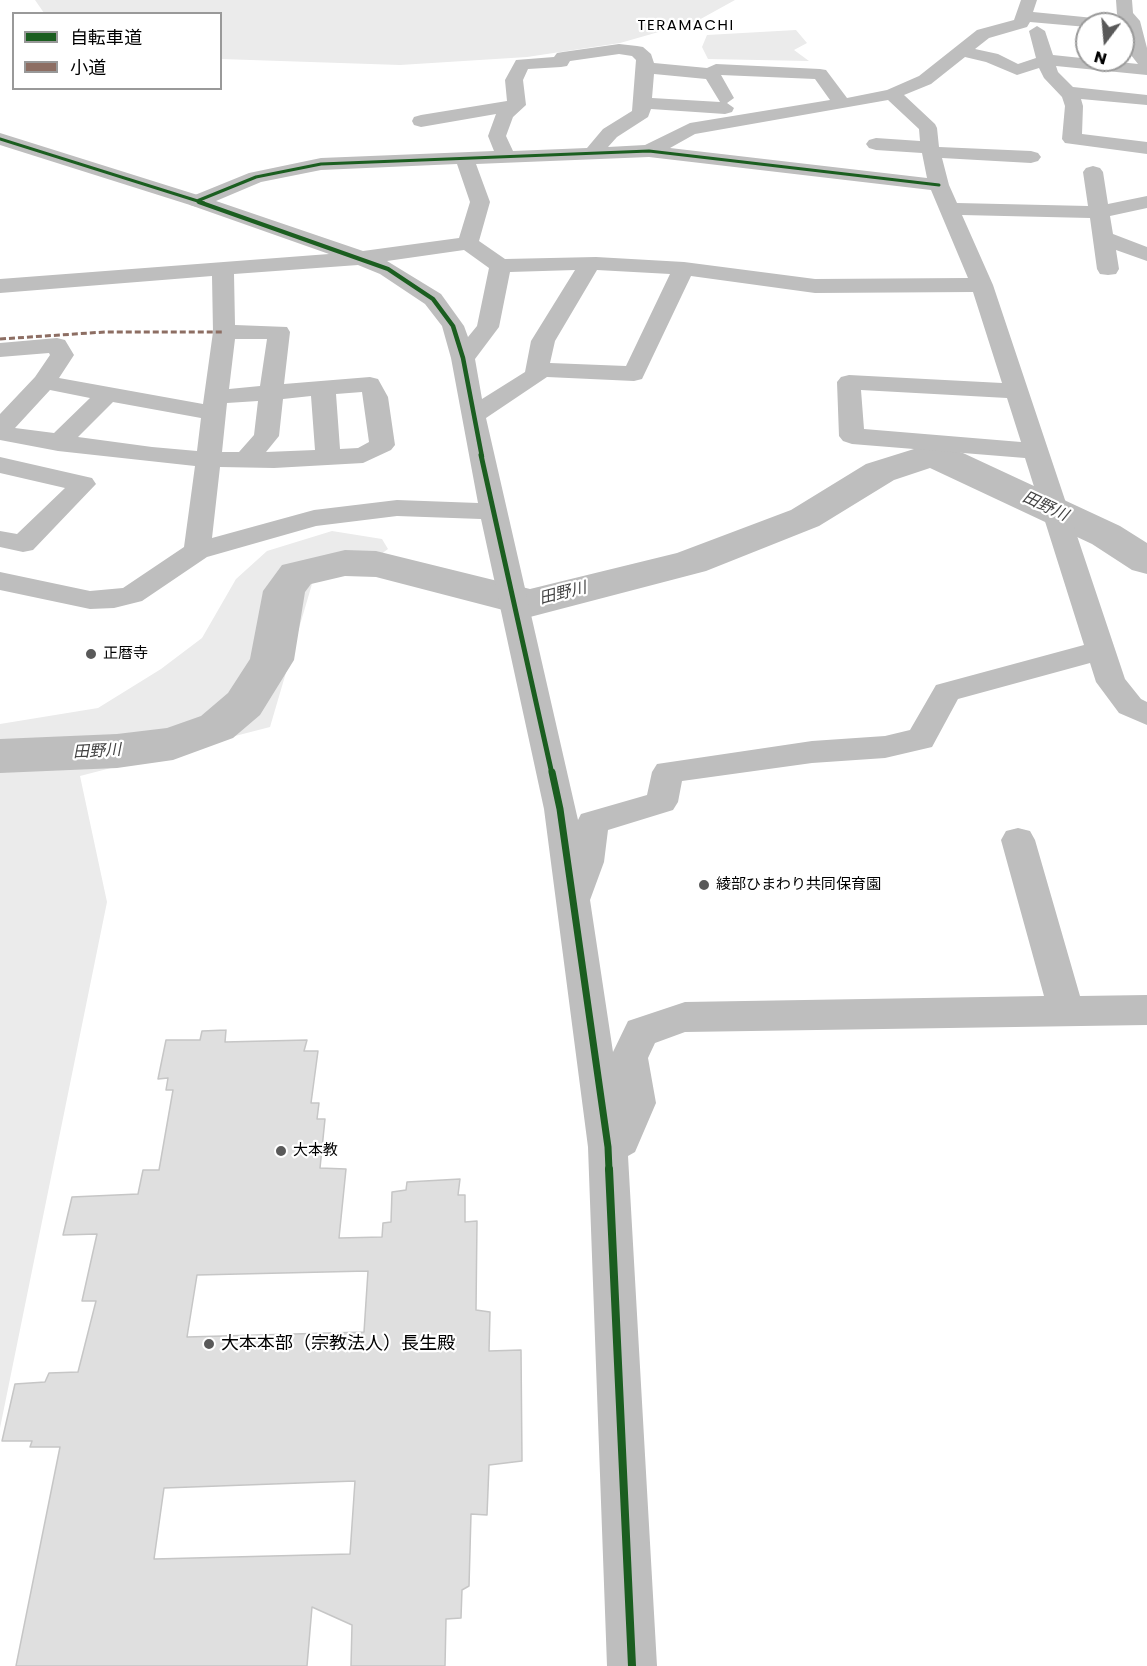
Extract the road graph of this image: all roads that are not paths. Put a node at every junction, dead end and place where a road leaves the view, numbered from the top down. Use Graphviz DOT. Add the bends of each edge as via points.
graph roads {
  1 [pos="1029,0"];
  2 [pos="1017,22"];
  3 [pos="1075,23"];
  4 [pos="1075,41"];
  5 [pos="962,51"];
  6 [pos="1075,51"];
  7 [pos="1075,51"];
  8 [pos="1043,53"];
  9 [pos="714,66"];
  10 [pos="646,68"];
  11 [pos="1147,85"];
  12 [pos="892,94"];
  13 [pos="1071,99"];
  14 [pos="1147,100"];
  15 [pos="840,102"];
  16 [pos="517,105"];
  17 [pos="638,110"];
  18 [pos="721,114"];
  19 [pos="1147,115"];
  20 [pos="928,128"];
  21 [pos="951,130"];
  22 [pos="610,133"];
  23 [pos="985,136"];
  24 [pos="438,138"];
  25 [pos="0,139"];
  26 [pos="670,140"];
  27 [pos="876,144"];
  28 [pos="931,150"];
  29 [pos="649,151"];
  30 [pos="1147,152"];
  31 [pos="592,154"];
  32 [pos="506,156"];
  33 [pos="464,158"];
  34 [pos="1094,172"];
  35 [pos="939,185"];
  36 [pos="197,201"];
  37 [pos="1147,202"];
  38 [pos="950,209"];
  39 [pos="1100,212"];
  40 [pos="1103,237"];
  41 [pos="468,243"];
  42 [pos="1147,255"];
  43 [pos="361,258"];
  44 [pos="590,263"];
  45 [pos="500,266"];
  46 [pos="223,268"];
  47 [pos="684,268"];
  48 [pos="1108,269"];
  49 [pos="982,285"];
  50 [pos="0,286"];
  51 [pos="224,332"];
  52 [pos="0,350"];
  53 [pos="463,358"];
  54 [pos="536,369"];
  55 [pos="44,382"];
  56 [pos="323,388"];
  57 [pos="1016,391"];
  58 [pos="271,393"];
  59 [pos="107,394"];
  60 [pos="208,407"];
  61 [pos="472,415"];
  62 [pos="0,431"];
  63 [pos="58,443"];
  64 [pos="1035,451"];
  65 [pos="152,456"];
  66 [pos="328,457"];
  67 [pos="208,459"];
  68 [pos="246,460"];
  69 [pos="0,465"];
  70 [pos="494,513"];
  71 [pos="0,539"];
  72 [pos="197,551"];
  73 [pos="0,581"];
  74 [pos="1100,650"];
  75 [pos="1147,714"];
  76 [pos="1018,840"];
  77 [pos="573,902"];
  78 [pos="1147,1010"];
  79 [pos="1066,1011"];
  80 [pos="608,1147"];
  81 [pos="632,1666"];
  1 -- 2 [label="street"];
  2 -- 3 [label="street"];
  2 -- 5 [label="street" via="984,34"];
  2 -- 8 [label="street"];
  4 -- 8 [label="street"];
  5 -- 8 [label="street" via="992,58 1017,70"];
  5 -- 12 [label="street" via="926,80"];
  6 -- 8 [label="street"];
  7 -- 8 [label="street"];
  8 -- 11 [label="street"];
  8 -- 13 [label="street"];
  9 -- 10 [label="street"];
  9 -- 15 [label="street" via="820,74"];
  9 -- 18 [label="street"];
  10 -- 16 [label="street" via="645,58 637,51 619,49 563,57 561,62 522,63 514,80"];
  10 -- 17 [label="street"];
  12 -- 15 [label="street"];
  12 -- 20 [label="street"];
  13 -- 14 [label="street"];
  13 -- 19 [label="street"];
  13 -- 30 [label="street" via="1072,139"];
  15 -- 18 [label="street"];
  15 -- 18 [label="street" via="754,99"];
  16 -- 24 [label="street" via="421,122"];
  16 -- 32 [label="street" via="504,115 497,136"];
  17 -- 18 [label="street"];
  17 -- 18 [label="street" via="701,123"];
  17 -- 22 [label="street"];
  18 -- 26 [label="street"];
  20 -- 21 [label="street"];
  20 -- 28 [label="street"];
  22 -- 26 [label="street"];
  22 -- 31 [label="street"];
  23 -- 28 [label="street" via="996,138 1022,156"];
  25 -- 36 [label="street"];
  26 -- 29 [label="street"];
  27 -- 28 [label="street"];
  28 -- 35 [label="street"];
  29 -- 31 [label="street"];
  29 -- 35 [label="street"];
  31 -- 32 [label="street"];
  32 -- 33 [label="street"];
  33 -- 36 [label="street" via="321,164 256,177"];
  33 -- 41 [label="street" via="480,202"];
  34 -- 39 [label="street"];
  35 -- 38 [label="street"];
  36 -- 43 [label="street"];
  37 -- 39 [label="street"];
  38 -- 39 [label="street"];
  38 -- 49 [label="street"];
  39 -- 40 [label="street"];
  40 -- 42 [label="street"];
  40 -- 48 [label="street"];
  41 -- 43 [label="street"];
  41 -- 45 [label="street"];
  43 -- 46 [label="street"];
  43 -- 53 [label="street" via="388,269 433,299 453,326"];
  44 -- 45 [label="street"];
  44 -- 47 [label="street"];
  44 -- 54 [label="street" via="543,341"];
  45 -- 53 [label="street" via="488,327"];
  46 -- 50 [label="street"];
  46 -- 51 [label="street"];
  47 -- 49 [label="street" via="815,286"];
  47 -- 54 [label="street" via="633,374"];
  49 -- 57 [label="street"];
  51 -- 58 [label="street" via="279,332"];
  51 -- 60 [label="street"];
  52 -- 55 [label="street" via="57,345 62,355"];
  53 -- 61 [label="street"];
  54 -- 61 [label="street" via="536,375"];
  55 -- 59 [label="street"];
  55 -- 62 [label="street"];
  56 -- 58 [label="street"];
  56 -- 66 [label="street"];
  56 -- 66 [label="street" via="369,384 376,397 382,445 363,455"];
  57 -- 64 [label="street"];
  57 -- 64 [label="street" via="849,382 852,436"];
  58 -- 60 [label="street"];
  58 -- 68 [label="street" via="266,435"];
  59 -- 60 [label="street"];
  59 -- 63 [label="street"];
  60 -- 65 [label="street"];
  60 -- 67 [label="street"];
  61 -- 70 [label="street"];
  62 -- 63 [label="street"];
  63 -- 65 [label="street"];
  64 -- 74 [label="street"];
  65 -- 67 [label="street"];
  66 -- 68 [label="street"];
  67 -- 68 [label="street"];
  67 -- 72 [label="street"];
  69 -- 71 [label="street" via="83,484 23,544"];
  70 -- 72 [label="street" via="397,508 360,512 314,518"];
  70 -- 77 [label="street" via="560,809"];
  72 -- 73 [label="street" via="132,595 114,599 90,600"];
  74 -- 75 [label="street" via="1111,682 1130,706"];
  74 -- 77 [label="street" via="947,692 921,738 885,747 813,752 668,772 662,802 593,823 587,862"];
  76 -- 79 [label="street"];
  77 -- 80 [label="street"];
  78 -- 79 [label="street"];
  79 -- 80 [label="street" via="685,1017 641,1032 629,1059 637,1103 621,1140"];
  80 -- 81 [label="street"];
}
